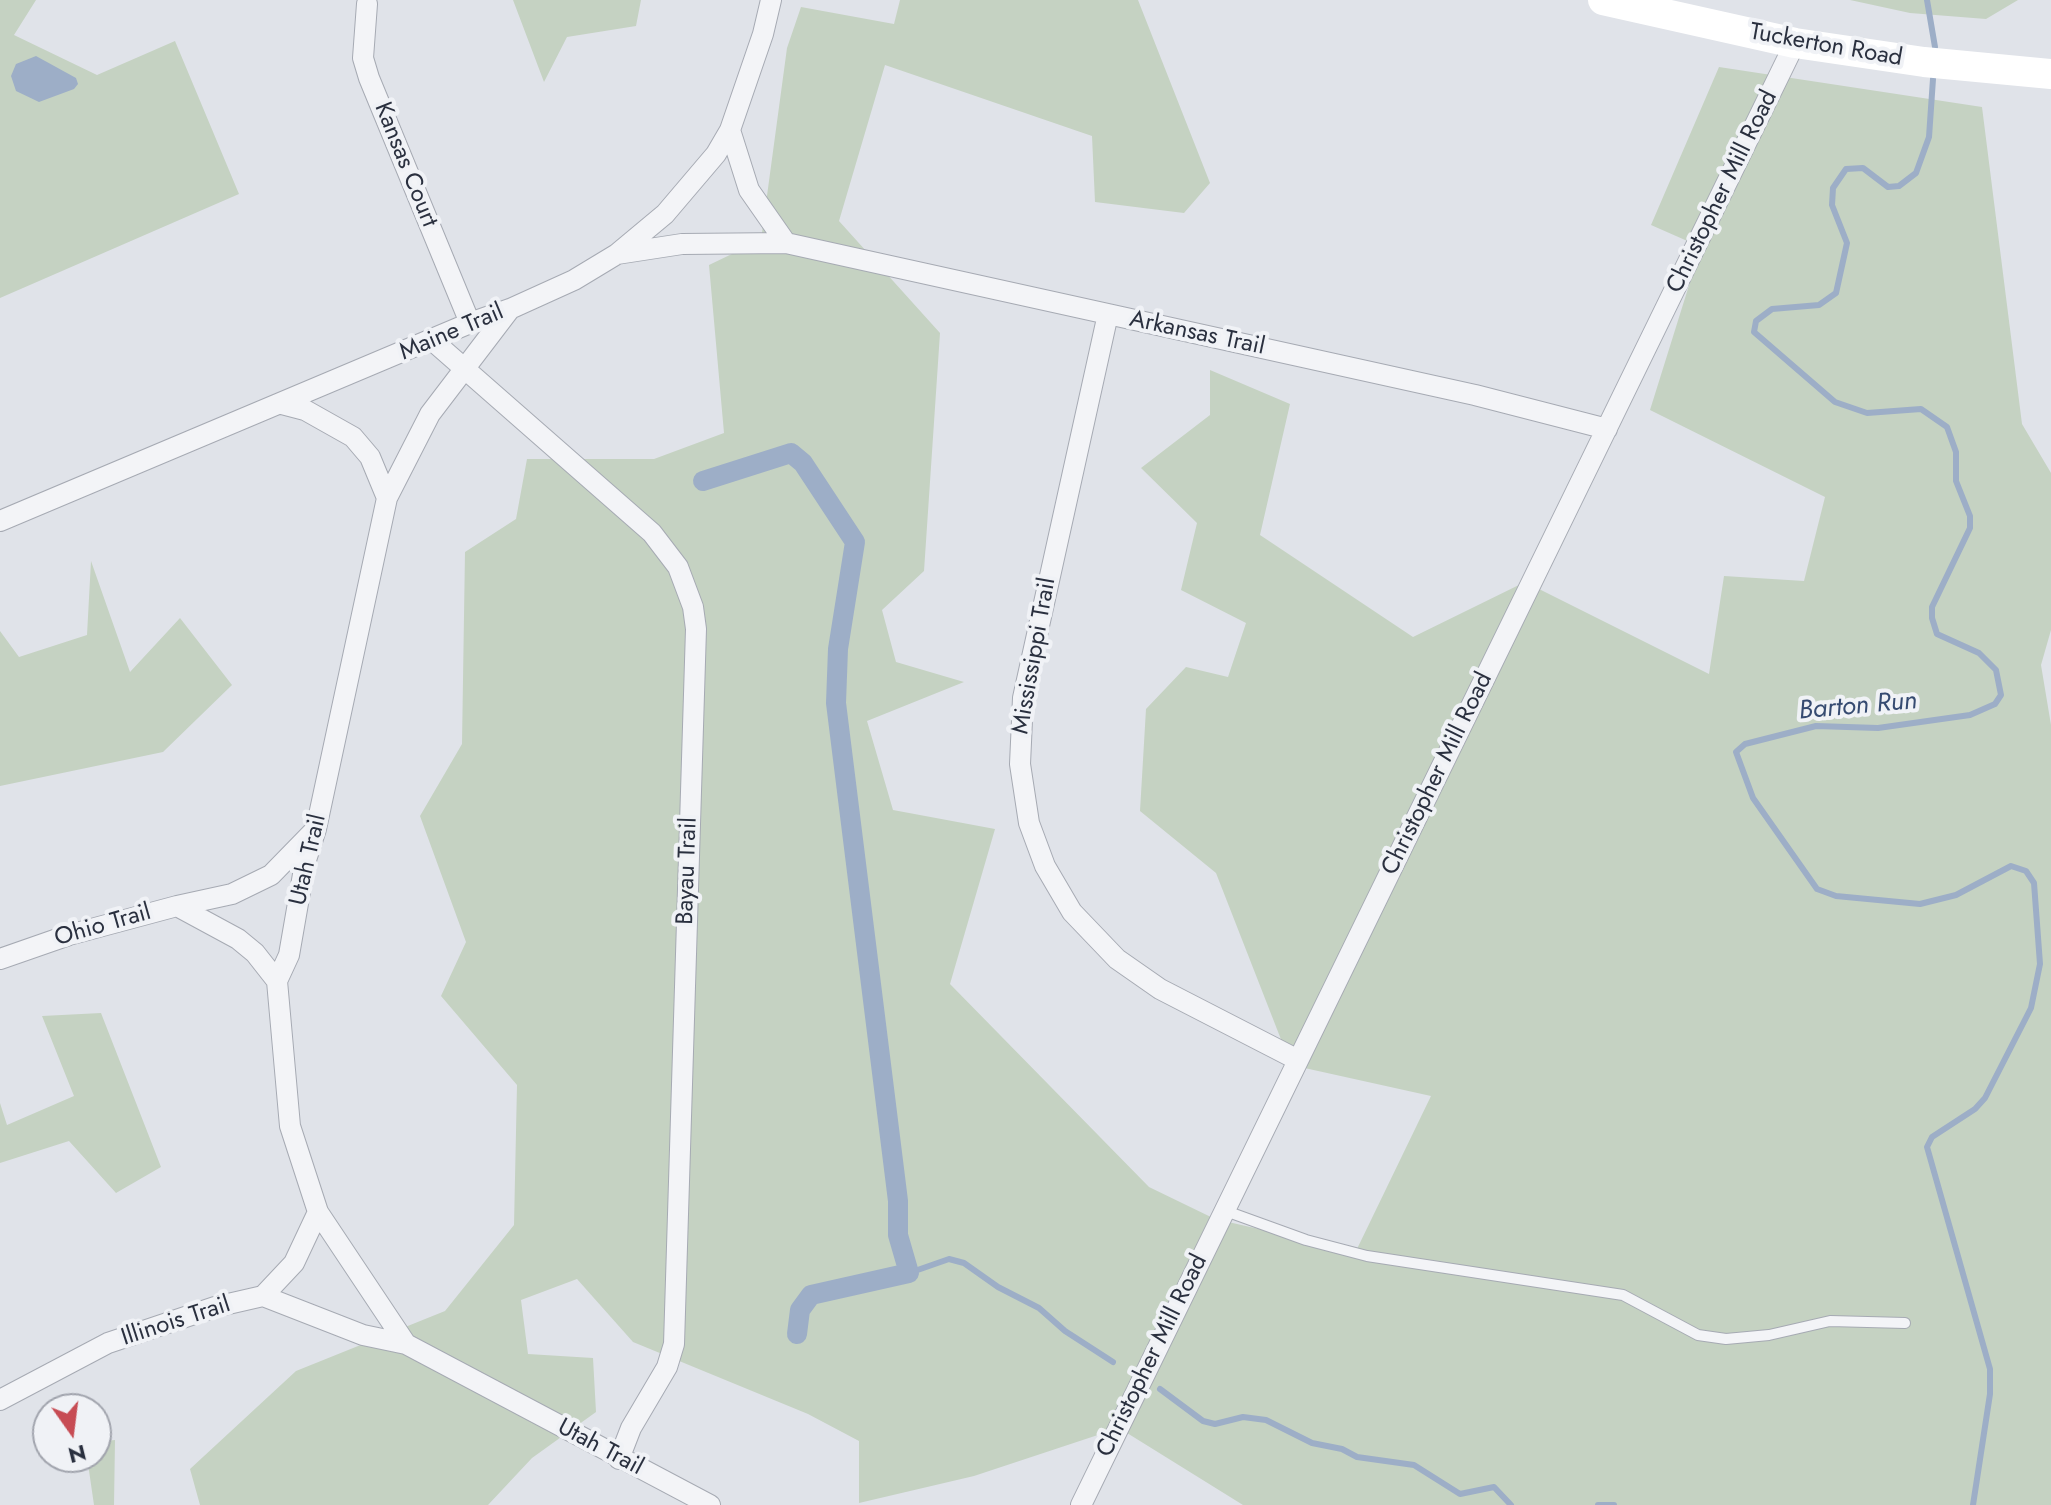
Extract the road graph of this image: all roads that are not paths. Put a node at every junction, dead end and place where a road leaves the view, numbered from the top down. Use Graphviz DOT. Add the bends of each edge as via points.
graph roads {
  1 [pos="771,0"];
  2 [pos="1608,1"];
  3 [pos="367,4"];
  4 [pos="1795,43"];
  5 [pos="2051,74"];
  6 [pos="730,130"];
  7 [pos="786,243"];
  8 [pos="617,254"];
  9 [pos="510,309"];
  10 [pos="1108,314"];
  11 [pos="470,323"];
  12 [pos="433,341"];
  13 [pos="463,369"];
  14 [pos="282,404"];
  15 [pos="1607,429"];
  16 [pos="387,498"];
  17 [pos="0,521"];
  18 [pos="316,829"];
  19 [pos="177,906"];
  20 [pos="0,959"];
  21 [pos="277,981"];
  22 [pos="1298,1060"];
  23 [pos="1223,1210"];
  24 [pos="318,1212"];
  25 [pos="263,1296"];
  26 [pos="1905,1323"];
  27 [pos="406,1344"];
  28 [pos="0,1400"];
  29 [pos="619,1459"];
  30 [pos="710,1505"];
  31 [pos="1081,1505"];
  1 -- 6 [label="street, Maine Trail"];
  2 -- 4 [label="main road, Tuckerton Road"];
  3 -- 11 [label="street, Kansas Court" via="363,58 369,78"];
  4 -- 5 [label="main road, Tuckerton Road"];
  4 -- 15 [label="street, Christopher Mill Road"];
  6 -- 7 [label="street" via="749,190"];
  6 -- 8 [label="street, Maine Trail" via="694,184"];
  7 -- 8 [label="street, Arkansas Trail" via="682,244"];
  7 -- 10 [label="street, Arkansas Trail"];
  8 -- 9 [label="street, Maine Trail"];
  9 -- 11 [label="street, Maine Trail"];
  9 -- 13 [label="street, Utah Trail"];
  10 -- 15 [label="street, Arkansas Trail" via="1488,397"];
  10 -- 22 [label="street, Mississippi Trail" via="1023,698 1018,734 1029,823 1045,866 1072,912 1117,959 1160,989"];
  11 -- 12 [label="street, Maine Trail"];
  12 -- 13 [label="street"];
  12 -- 14 [label="street, Maine Trail"];
  13 -- 16 [label="street, Utah Trail" via="430,414"];
  13 -- 29 [label="street, Bayau Trail" via="652,533 678,567 693,607 674,1344"];
  14 -- 16 [label="street" via="305,410 353,437 370,457"];
  14 -- 17 [label="street, Maine Trail"];
  15 -- 22 [label="street, Christopher Mill Road"];
  16 -- 18 [label="street, Utah Trail"];
  18 -- 19 [label="street" via="271,875 232,894"];
  18 -- 21 [label="street, Utah Trail" via="289,955"];
  19 -- 20 [label="street, Ohio Trail"];
  19 -- 21 [label="street, Ohio Trail" via="238,939"];
  21 -- 24 [label="street, Utah Trail" via="290,1126"];
  22 -- 23 [label="street, Christopher Mill Road"];
  23 -- 26 [label="lane" via="1367,1256 1623,1295 1698,1335 1769,1335 1830,1321"];
  23 -- 31 [label="street, Christopher Mill Road"];
  24 -- 25 [label="street, Illinois Trail" via="294,1263"];
  24 -- 27 [label="street, Utah Trail"];
  25 -- 27 [label="street, Utah Trail" via="363,1335"];
  25 -- 28 [label="street, Illinois Trail" via="108,1343"];
  27 -- 29 [label="street, Utah Trail"];
  29 -- 30 [label="street, Utah Trail"];
}
